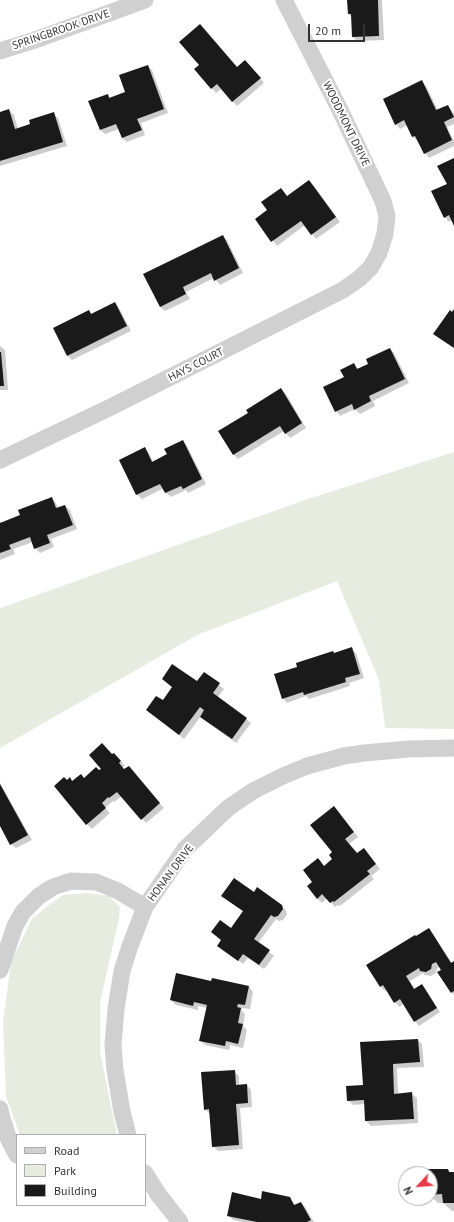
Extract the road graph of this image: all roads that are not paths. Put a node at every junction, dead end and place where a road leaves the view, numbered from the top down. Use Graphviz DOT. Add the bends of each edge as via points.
graph roads {
  1 [pos="145,0"];
  2 [pos="284,0"];
  3 [pos="0,51"];
  4 [pos="379,253"];
  5 [pos="0,460"];
  6 [pos="454,748"];
  7 [pos="146,907"];
  8 [pos="0,970"];
  9 [pos="0,1109"];
  10 [pos="128,1134"];
  11 [pos="16,1153"];
  12 [pos="146,1175"];
  13 [pos="180,1222"];
  1 -- 3 [label="street, SPRINGBROOK DRIVE"];
  2 -- 4 [label="street, WOODMONT DRIVE" via="383,201 387,216"];
  4 -- 5 [label="street, HAYS COURT" via="371,267 360,278 342,290 118,404"];
  6 -- 7 [label="street, HONAN DRIVE" via="409,749 344,756 307,766 253,791 228,808 185,850"];
  7 -- 8 [label="street" via="96,882 71,881 53,887 39,896 23,912 15,926"];
  7 -- 10 [label="street, HONAN DRIVE" via="122,971 113,1045 120,1105"];
  9 -- 11 [label="street" via="9,1140"];
  12 -- 13 [label="street"];
}
